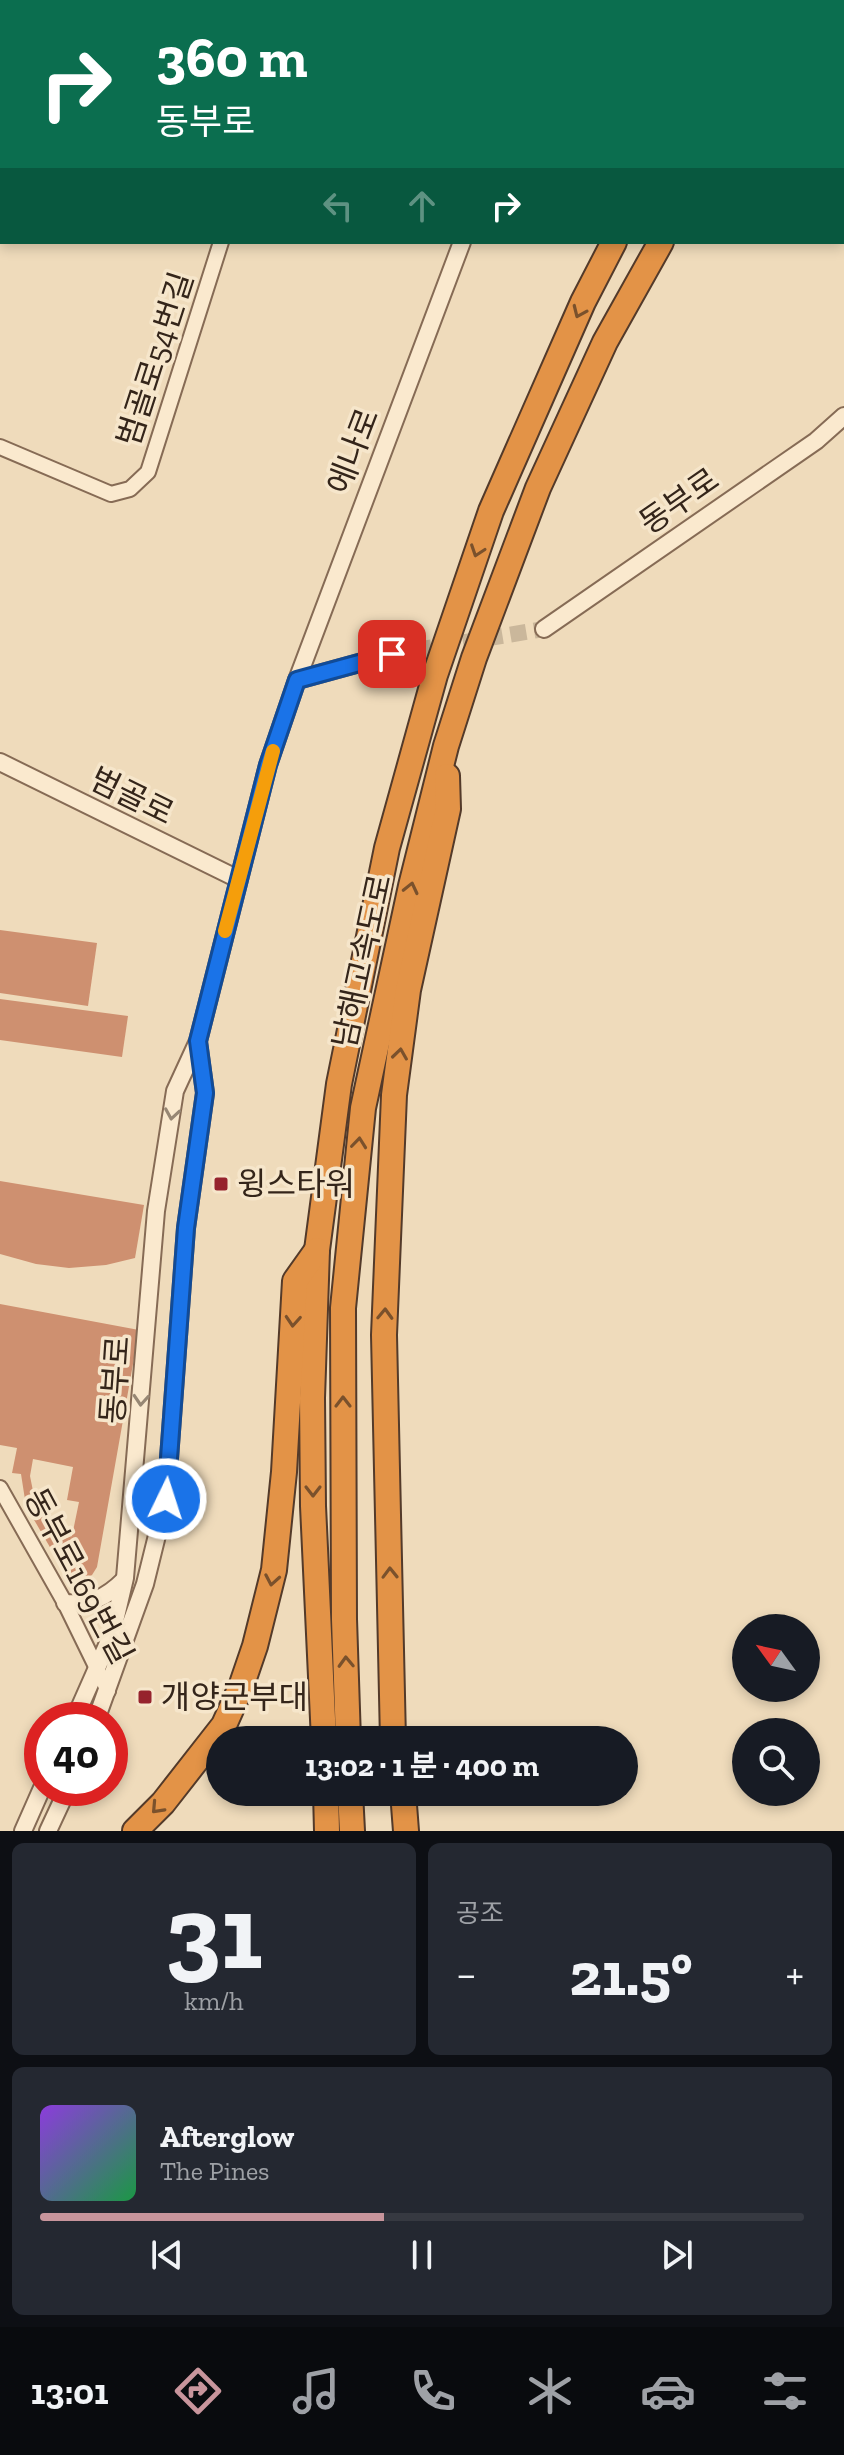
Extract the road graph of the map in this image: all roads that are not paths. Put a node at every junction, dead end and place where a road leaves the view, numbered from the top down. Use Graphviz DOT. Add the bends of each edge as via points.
graph roads {
  1 [pos="220,244"];
  2 [pos="461,244"];
  3 [pos="613,244"];
  4 [pos="660,244"];
  5 [pos="844,416"];
  6 [pos="0,447"];
  7 [pos="544,629"];
  8 [pos="392,654"];
  9 [pos="297,680"];
  10 [pos="446,746"];
  11 [pos="0,762"];
  12 [pos="238,879"];
  13 [pos="198,1041"];
  14 [pos="317,1250"];
  15 [pos="0,1488"];
  16 [pos="125,1578"];
  17 [pos="65,1603"];
  18 [pos="97,1669"];
  19 [pos="108,1691"];
  20 [pos="82,1702"];
  21 [pos="103,1702"];
  22 [pos="323,1726"];
  23 [pos="348,1726"];
  24 [pos="395,1726"];
  25 [pos="34,1806"];
  26 [pos="60,1806"];
  27 [pos="326,1806"];
  28 [pos="351,1806"];
  29 [pos="395,1806"];
  30 [pos="404,1806"];
  31 [pos="23,1831"];
  32 [pos="48,1831"];
  33 [pos="135,1831"];
  34 [pos="327,1831"];
  35 [pos="352,1831"];
  36 [pos="396,1831"];
  37 [pos="406,1831"];
  1 -- 6 [label="street, 범골로54번길" via="148,472 130,489 111,494"];
  2 -- 9 [label="street, 에나로"];
  3 -- 14 [label="highway, 남해고속도로, one-way" via="491,511 435,675 381,877 339,1084"];
  4 -- 10 [label="highway, 남해고속도로" via="605,342 538,488"];
  5 -- 7 [label="street, 동부로" via="816,441"];
  8 -- 9 [label="street"];
  9 -- 12 [label="street, 동부로"];
  23 -- 10 [label="highway, 남해고속도로, one-way" via="346,1277 363,1108"];
  24 -- 10 [label="highway, one-way" via="384,1335 394,1095 408,990 448,809"];
  11 -- 12 [label="street, 범골로"];
  12 -- 13 [label="street, 동부로"];
  13 -- 16 [label="street, 동부로, one-way" via="175,1091 156,1211"];
  13 -- 19 [label="street, 동부로" via="205,1093 186,1228 166,1499 145,1584"];
  14 -- 22 [label="highway, 남해고속도로, one-way" via="313,1506"];
  14 -- 33 [label="highway, one-way" via="295,1281 274,1570 255,1646 224,1725"];
  15 -- 17 [label="street, 동부로169번길"];
  16 -- 17 [label="street" via="96,1601"];
  16 -- 18 [label="street, 동부로" via="112,1634"];
  17 -- 18 [label="street, 동부로169번길"];
  18 -- 19 [label="street, 동부로169번길"];
  18 -- 20 [label="street, 동부로"];
  19 -- 21 [label="street, 동부로"];
  25 -- 31 [label="street"];
  26 -- 32 [label="street"];
  27 -- 34 [label="highway"];
  28 -- 35 [label="highway"];
  29 -- 36 [label="highway"];
  30 -- 37 [label="highway"];
}
